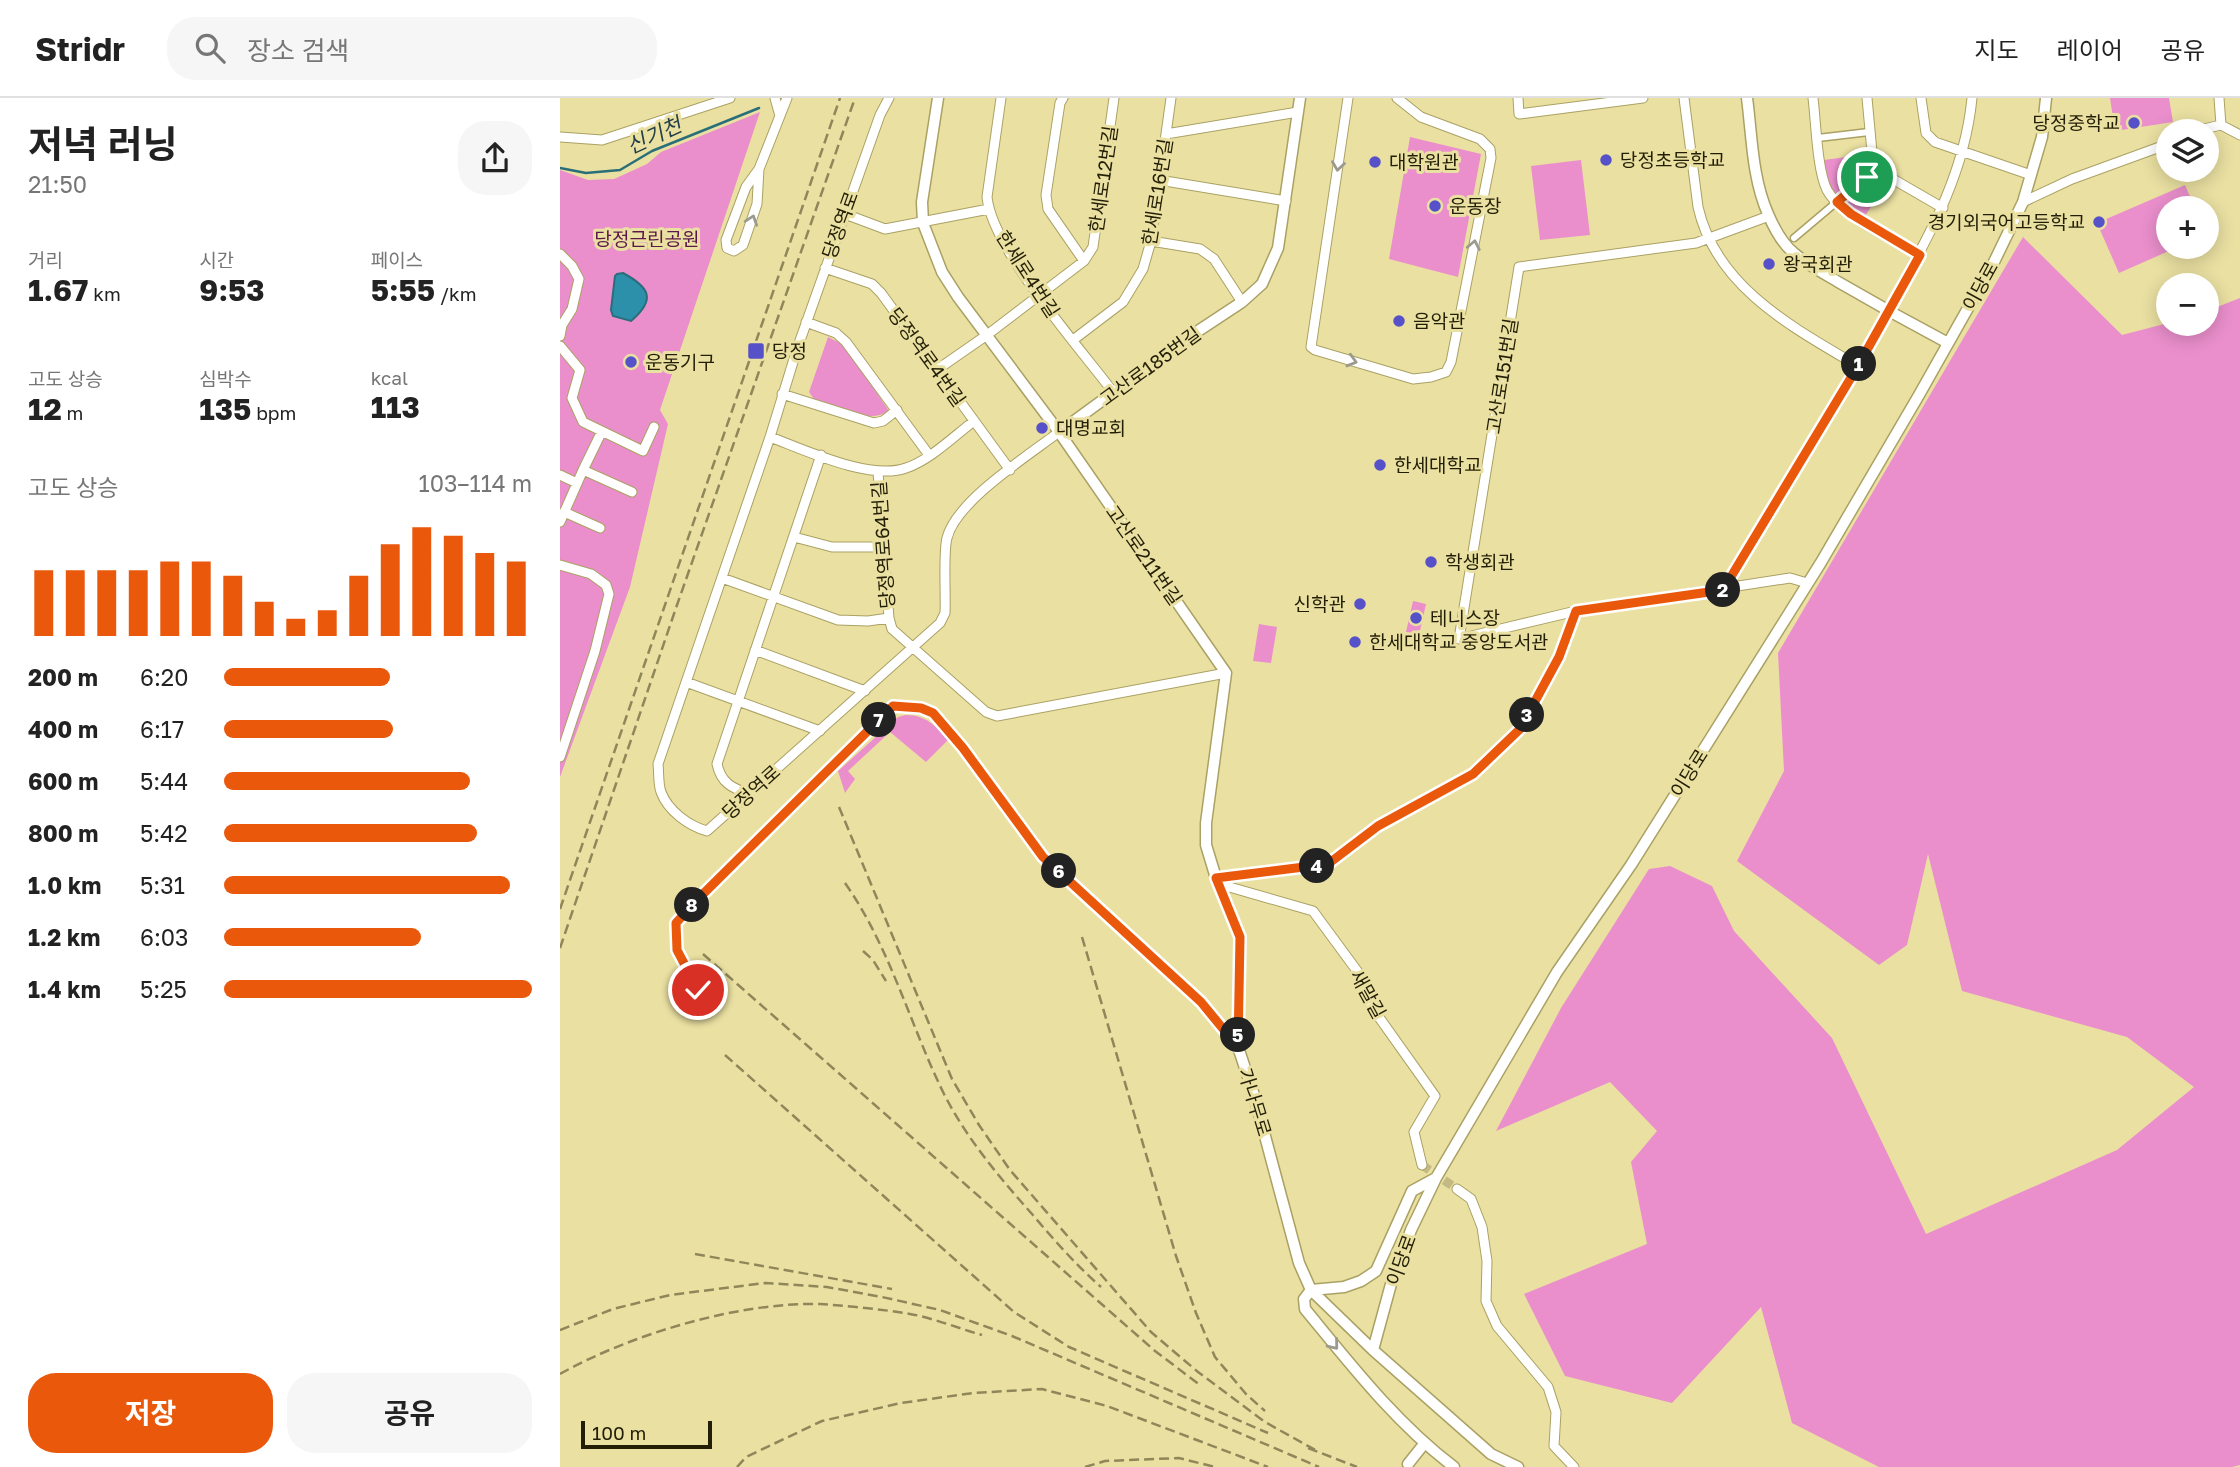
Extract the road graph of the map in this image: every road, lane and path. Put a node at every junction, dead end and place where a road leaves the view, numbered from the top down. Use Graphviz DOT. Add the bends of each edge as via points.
graph roads {
  1 [pos="730,98"];
  2 [pos="775,98"];
  3 [pos="787,98"];
  4 [pos="889,98"];
  5 [pos="938,98"];
  6 [pos="1001,98"];
  7 [pos="1063,98"];
  8 [pos="1114,98"];
  9 [pos="1171,98"];
  10 [pos="1300,98"];
  11 [pos="1348,98"];
  12 [pos="1397,98"];
  13 [pos="1518,98"];
  14 [pos="1643,98"];
  15 [pos="1684,98"];
  16 [pos="1747,98"];
  17 [pos="1813,98"];
  18 [pos="1867,98"];
  19 [pos="1922,98"];
  20 [pos="1972,98"];
  21 [pos="2046,98"];
  22 [pos="2219,98"];
  23 [pos="1627,99"];
  24 [pos="1575,102"];
  25 [pos="1298,112"];
  26 [pos="780,117"];
  27 [pos="2221,125"];
  28 [pos="1869,132"];
  29 [pos="1166,134"];
  30 [pos="2240,135"];
  31 [pos="560,137"];
  32 [pos="1818,138"];
  33 [pos="2156,148"];
  34 [pos="1961,153"];
  35 [pos="1877,168"];
  36 [pos="759,169"];
  37 [pos="2031,175"];
  38 [pos="1159,180"];
  39 [pos="1286,201"];
  40 [pos="1837,202"];
  41 [pos="2023,202"];
  42 [pos="1943,208"];
  43 [pos="989,209"];
  44 [pos="845,214"];
  45 [pos="1769,216"];
  46 [pos="923,223"];
  47 [pos="1794,238"];
  48 [pos="1709,240"];
  49 [pos="1151,241"];
  50 [pos="560,254"];
  51 [pos="1920,255"];
  52 [pos="1084,261"];
  53 [pos="825,268"];
  54 [pos="1039,296"];
  55 [pos="1242,302"];
  56 [pos="1888,311"];
  57 [pos="806,322"];
  58 [pos="987,335"];
  59 [pos="560,336"];
  60 [pos="1073,340"];
  61 [pos="1948,343"];
  62 [pos="560,346"];
  63 [pos="1858,366"];
  64 [pos="937,369"];
  65 [pos="1113,392"];
  66 [pos="782,394"];
  67 [pos="897,410"];
  68 [pos="974,421"];
  69 [pos="654,427"];
  70 [pos="603,431"];
  71 [pos="1059,432"];
  72 [pos="770,437"];
  73 [pos="821,455"];
  74 [pos="929,455"];
  75 [pos="583,470"];
  76 [pos="1010,470"];
  77 [pos="878,472"];
  78 [pos="560,475"];
  79 [pos="578,483"];
  80 [pos="632,492"];
  81 [pos="564,512"];
  82 [pos="560,522"];
  83 [pos="600,528"];
  84 [pos="794,537"];
  85 [pos="883,547"];
  86 [pos="560,565"];
  87 [pos="722,578"];
  88 [pos="1807,583"];
  89 [pos="1723,590"];
  90 [pos="774,597"];
  91 [pos="1576,611"];
  92 [pos="889,618"];
  93 [pos="913,649"];
  94 [pos="755,650"];
  95 [pos="1226,673"];
  96 [pos="686,682"];
  97 [pos="865,691"];
  98 [pos="738,701"];
  99 [pos="820,731"];
  100 [pos="560,757"];
  101 [pos="749,794"];
  102 [pos="1218,881"];
  103 [pos="698,990"];
  104 [pos="1238,1047"];
  105 [pos="1422,1165"];
  106 [pos="1436,1178"];
  107 [pos="1457,1189"];
  108 [pos="1311,1290"];
  109 [pos="1373,1350"];
  110 [pos="1424,1444"];
  111 [pos="1408,1464"];
  112 [pos="1454,1467"];
  113 [pos="1518,1467"];
  114 [pos="1574,1467"];
  1 -- 31 [label="street" via="602,140"];
  2 -- 26 [label="street"];
  3 -- 26 [label="street"];
  4 -- 44 [label="street, 당정역로"];
  5 -- 46 [label="street, 고산로211번길"];
  6 -- 43 [label="street, 한세로4번길"];
  7 -- 52 [label="street" via="1046,195 1048,209"];
  8 -- 52 [label="street, 한세로12번길" via="1093,247"];
  9 -- 29 [label="street, 한세로16번길"];
  10 -- 25 [label="street, 고산로185번길"];
  11 -- 12 [label="street, one-way" via="1311,347 1410,378 1431,377 1446,372 1451,362 1490,149 1480,139 1421,117"];
  13 -- 24 [label="street" via="1519,114"];
  14 -- 23 [label="street"];
  15 -- 48 [label="street" via="1698,207"];
  16 -- 45 [label="street" via="1755,168"];
  17 -- 32 [label="street"];
  18 -- 28 [label="street"];
  19 -- 34 [label="street" via="1928,137"];
  20 -- 34 [label="street"];
  21 -- 37 [label="street, 이당로" via="2042,137"];
  22 -- 27 [label="street"];
  23 -- 24 [label="street"];
  25 -- 29 [label="street"];
  25 -- 39 [label="street, 고산로185번길"];
  26 -- 36 [label="street"];
  27 -- 30 [label="street"];
  28 -- 32 [label="street"];
  28 -- 35 [label="street"];
  29 -- 38 [label="street, 한세로16번길"];
  32 -- 40 [label="street" via="1825,185"];
  33 -- 41 [label="street"];
  34 -- 37 [label="street"];
  34 -- 42 [label="street"];
  35 -- 40 [label="street"];
  35 -- 42 [label="street"];
  36 -- 36 [label="street, one-way" via="746,187 726,240 727,248 734,251 743,245 757,204"];
  37 -- 41 [label="street, 이당로"];
  38 -- 39 [label="street"];
  38 -- 49 [label="street, 한세로16번길"];
  39 -- 55 [label="street, 고산로185번길" via="1275,258 1262,284"];
  40 -- 47 [label="street"];
  40 -- 51 [label="street"];
  41 -- 61 [label="street, 이당로"];
  42 -- 51 [label="street"];
  43 -- 46 [label="street"];
  43 -- 54 [label="street, 한세로4번길" via="1002,240"];
  44 -- 46 [label="street" via="885,229"];
  44 -- 53 [label="street, 당정역로"];
  45 -- 48 [label="street, 고산로151번길"];
  45 -- 56 [label="street" via="1793,253"];
  46 -- 58 [label="street, 고산로211번길" via="942,272"];
  48 -- 63 [label="street" via="1759,303"];
  48 -- 91 [label="street, 고산로151번길" via="1519,267 1460,639"];
  49 -- 55 [label="street" via="1200,249"];
  49 -- 60 [label="street, 한세로16번길" via="1143,269 1123,302"];
  50 -- 59 [label="street" via="579,279"];
  51 -- 56 [label="street"];
  52 -- 54 [label="street"];
  53 -- 57 [label="street, 당정역로"];
  53 -- 64 [label="street, 당정역로4번길" via="872,284"];
  54 -- 58 [label="street"];
  54 -- 60 [label="street, 한세로4번길"];
  55 -- 65 [label="street, 고산로185번길"];
  56 -- 61 [label="street"];
  56 -- 63 [label="street"];
  57 -- 66 [label="street, 당정역로"];
  57 -- 67 [label="street" via="846,342"];
  58 -- 64 [label="street"];
  58 -- 71 [label="street, 고산로211번길"];
  60 -- 65 [label="street, 한세로4번길"];
  61 -- 88 [label="street, 이당로"];
  62 -- 70 [label="street" via="580,370 572,398 576,410 583,422"];
  63 -- 89 [label="street"];
  64 -- 68 [label="street, 당정역로4번길"];
  65 -- 71 [label="street, 고산로185번길"];
  66 -- 67 [label="street" via="874,422"];
  66 -- 72 [label="street, 당정역로"];
  67 -- 74 [label="street"];
  68 -- 74 [label="street"];
  68 -- 76 [label="street, 당정역로4번길"];
  69 -- 70 [label="street" via="643,451"];
  70 -- 75 [label="street"];
  71 -- 76 [label="street, 당정역로"];
  71 -- 95 [label="street, 고산로211번길"];
  72 -- 73 [label="street"];
  72 -- 87 [label="street, 당정역로"];
  73 -- 77 [label="street"];
  73 -- 84 [label="street"];
  74 -- 77 [label="street" via="908,468"];
  75 -- 79 [label="street"];
  75 -- 80 [label="street"];
  76 -- 93 [label="street, 당정역로" via="958,516 947,538 945,613 940,624"];
  77 -- 85 [label="street, 당정역로64번길"];
  78 -- 79 [label="street"];
  79 -- 81 [label="street"];
  81 -- 82 [label="street"];
  81 -- 83 [label="street"];
  84 -- 85 [label="street" via="832,548"];
  84 -- 90 [label="street"];
  85 -- 92 [label="street, 당정역로64번길"];
  86 -- 100 [label="street" via="591,574 606,585 609,594"];
  87 -- 90 [label="street, 당정역로64번길"];
  87 -- 96 [label="street, 당정역로"];
  88 -- 89 [label="street, 고산로151번길" via="1790,578"];
  88 -- 106 [label="street, 이당로" via="1631,865 1557,972"];
  89 -- 91 [label="street, 고산로151번길"];
  90 -- 92 [label="street, 당정역로64번길" via="838,620"];
  90 -- 94 [label="street"];
  91 -- 102 [label="street" via="1559,657 1520,729 1473,774 1378,826 1328,864"];
  92 -- 93 [label="street, 당정역로64번길" via="892,629"];
  93 -- 95 [label="street, 당정역로64번길" via="979,708 997,716"];
  93 -- 97 [label="street, 당정역로"];
  94 -- 97 [label="street"];
  94 -- 98 [label="street"];
  95 -- 102 [label="street" via="1206,823 1206,845"];
  96 -- 98 [label="street"];
  96 -- 101 [label="street, 당정역로" via="658,764 661,792 679,816 707,831"];
  97 -- 99 [label="street, 당정역로"];
  98 -- 99 [label="street"];
  98 -- 101 [label="street" via="717,764 719,775 730,787"];
  99 -- 101 [label="street, 당정역로"];
  102 -- 104 [label="street" via="1240,937"];
  102 -- 105 [label="street, 새말길" via="1313,911 1363,979 1371,1006 1435,1096 1413,1132"];
  103 -- 104 [label="street, 가나무로" via="677,950 676,923 893,706 921,708 933,713 963,748 1043,857 1201,1002"];
  104 -- 108 [label="street, 가나무로" via="1299,1263"];
  106 -- 108 [label="street" via="1412,1191 1376,1271 1345,1287"];
  106 -- 109 [label="street, 이당로" via="1395,1273"];
  107 -- 114 [label="street" via="1471,1199 1482,1227 1488,1261 1486,1301 1497,1326 1548,1387 1556,1412 1554,1446"];
  108 -- 109 [label="street, 가나무로"];
  108 -- 110 [label="street, one-way" via="1304,1299 1305,1309"];
  109 -- 113 [label="street, 가나무로" via="1491,1454"];
  110 -- 111 [label="street"];
  110 -- 112 [label="street"];
}
